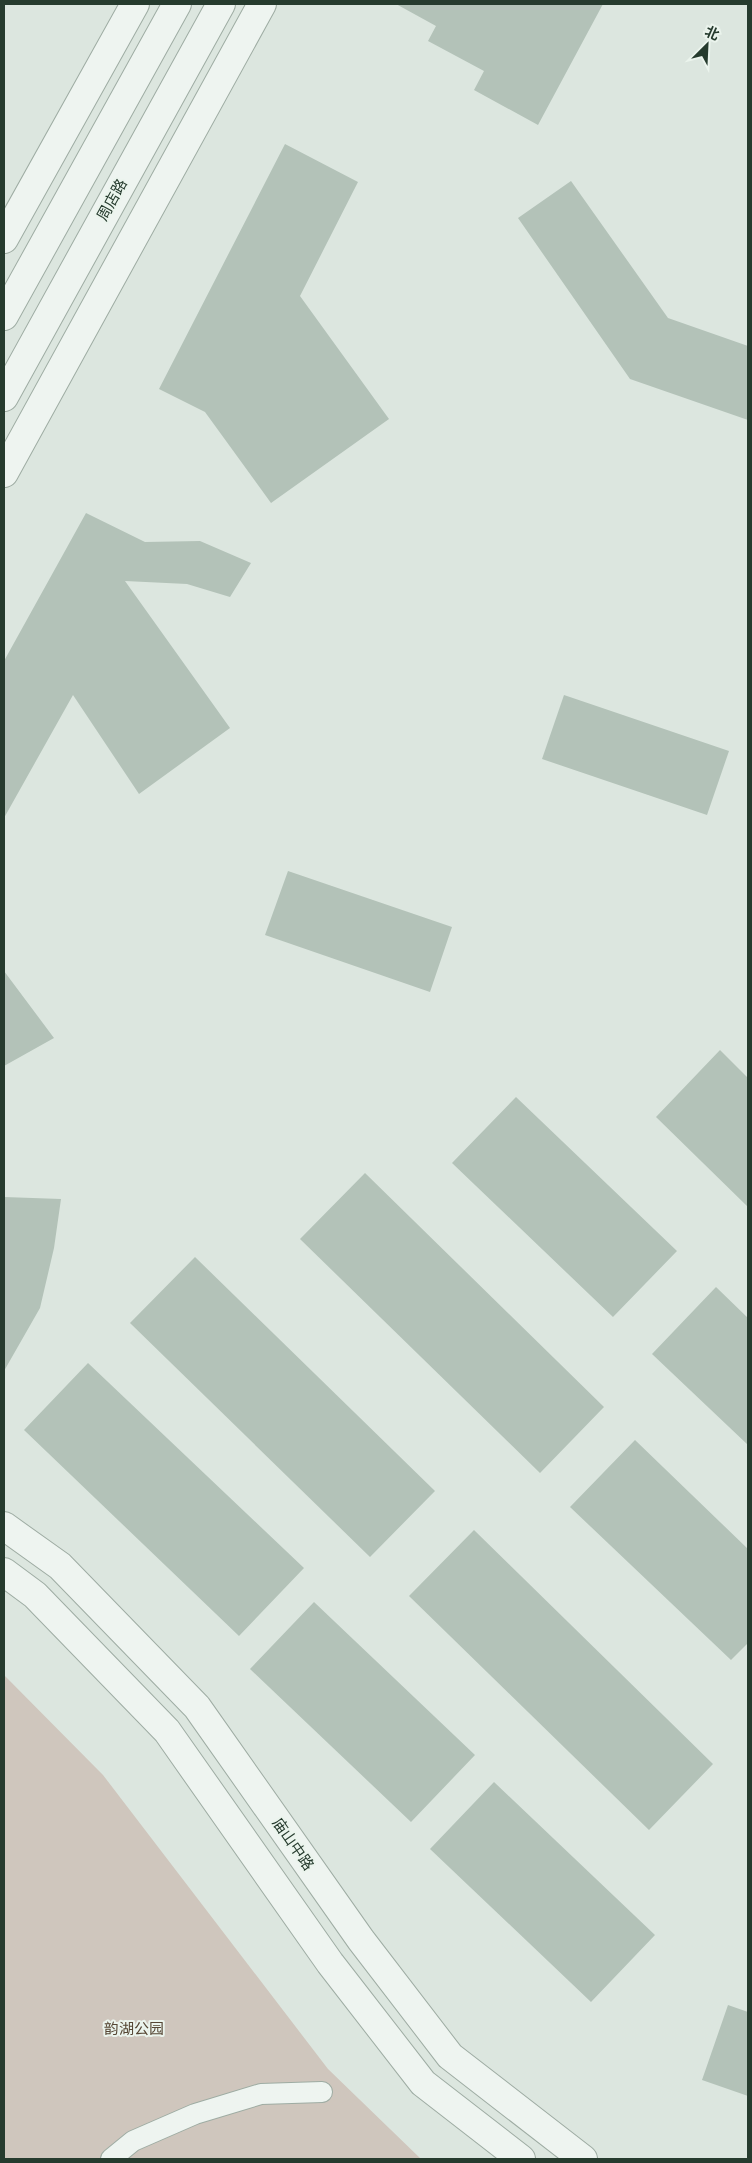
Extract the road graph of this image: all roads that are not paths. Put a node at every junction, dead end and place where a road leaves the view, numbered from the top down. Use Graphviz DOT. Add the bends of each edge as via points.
graph roads {
  1 [pos="135,4"];
  2 [pos="177,4"];
  3 [pos="221,4"];
  4 [pos="262,4"];
  5 [pos="4,239"];
  6 [pos="4,316"];
  7 [pos="4,397"];
  8 [pos="4,473"];
  9 [pos="4,1526"];
  10 [pos="4,1572"];
  11 [pos="322,2092"];
  12 [pos="111,2159"];
  13 [pos="521,2159"];
  14 [pos="583,2159"];
  1 -- 5 [label="street"];
  2 -- 6 [label="street"];
  3 -- 7 [label="street, 周店路"];
  4 -- 8 [label="street"];
  9 -- 14 [label="street, 庙山中路" via="60,1566 197,1707 361,1940 450,2056"];
  10 -- 13 [label="street" via="35,1595 167,1731 330,1962 423,2083"];
  11 -- 12 [label="street" via="261,2094 194,2114 132,2141"];
}
